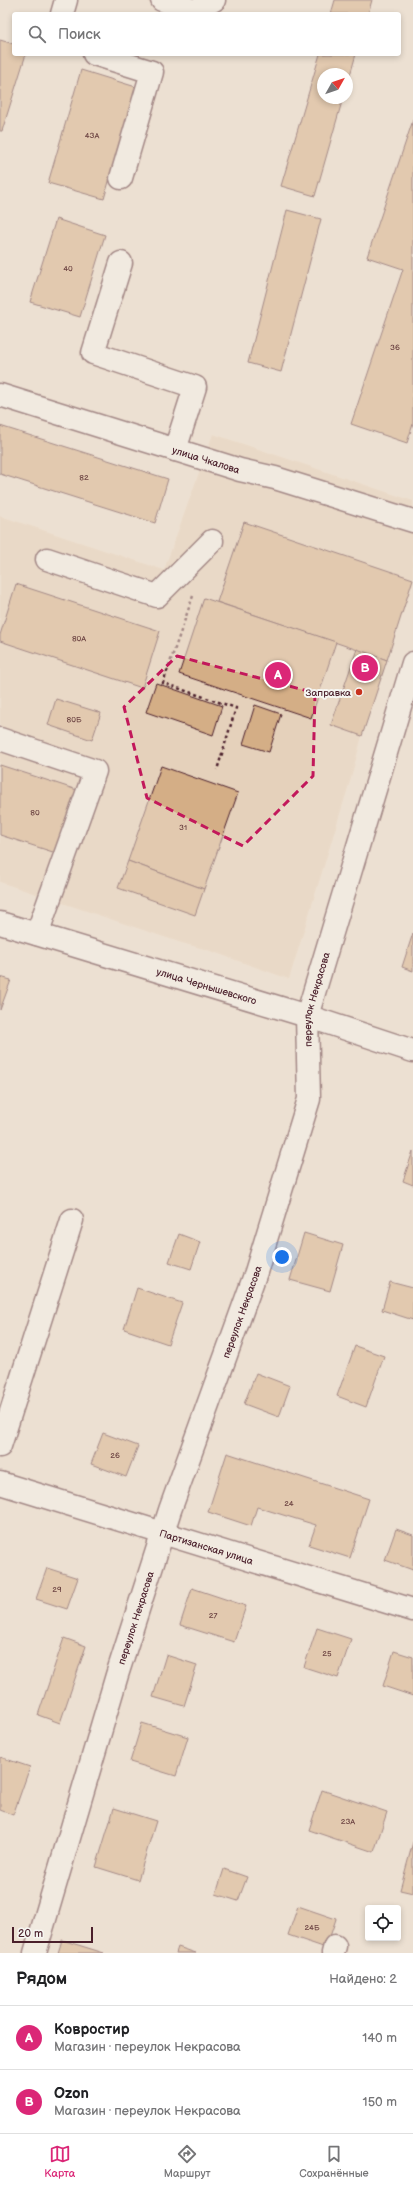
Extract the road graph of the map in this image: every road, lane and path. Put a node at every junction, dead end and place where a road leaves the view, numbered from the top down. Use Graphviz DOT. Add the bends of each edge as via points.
graph roads {
  1 [pos="66,0"];
  2 [pos="162,0"];
  3 [pos="214,0"];
  4 [pos="63,12"];
  5 [pos="100,56"];
  6 [pos="121,178"];
  7 [pos="120,263"];
  8 [pos="0,395"];
  9 [pos="175,450"];
  10 [pos="413,521"];
  11 [pos="212,541"];
  12 [pos="47,559"];
  13 [pos="194,593"];
  14 [pos="413,664"];
  15 [pos="0,739"];
  16 [pos="217,770"];
  17 [pos="0,923"];
  18 [pos="37,934"];
  19 [pos="307,1016"];
  20 [pos="413,1052"];
  21 [pos="72,1220"];
  22 [pos="0,1446"];
  23 [pos="0,1483"];
  24 [pos="163,1532"];
  25 [pos="413,1610"];
  26 [pos="35,1953"];
  1 -- 4 [label="street"];
  2 -- 3 [label="street" via="196,11"];
  5 -- 6 [label="street" via="152,72"];
  7 -- 9 [label="street" via="93,353 195,387"];
  8 -- 9 [label="street, улица Чкалова"];
  9 -- 10 [label="street, улица Чкалова"];
  11 -- 12 [label="street" via="157,596"];
  13 -- 16 [label="path" via="164,683 236,708"];
  14 -- 19 [label="street, переулок Некрасова"];
  15 -- 18 [label="street" via="95,771"];
  17 -- 18 [label="street, улица Чернышевского"];
  18 -- 19 [label="street, улица Чернышевского"];
  19 -- 20 [label="street, улица Чернышевского"];
  19 -- 24 [label="street, переулок Некрасова" via="309,1099 256,1272"];
  21 -- 22 [label="street"];
  23 -- 24 [label="street, Партизанская улица"];
  24 -- 25 [label="street, Партизанская улица"];
  24 -- 26 [label="street, переулок Некрасова" via="117,1675"];
}
